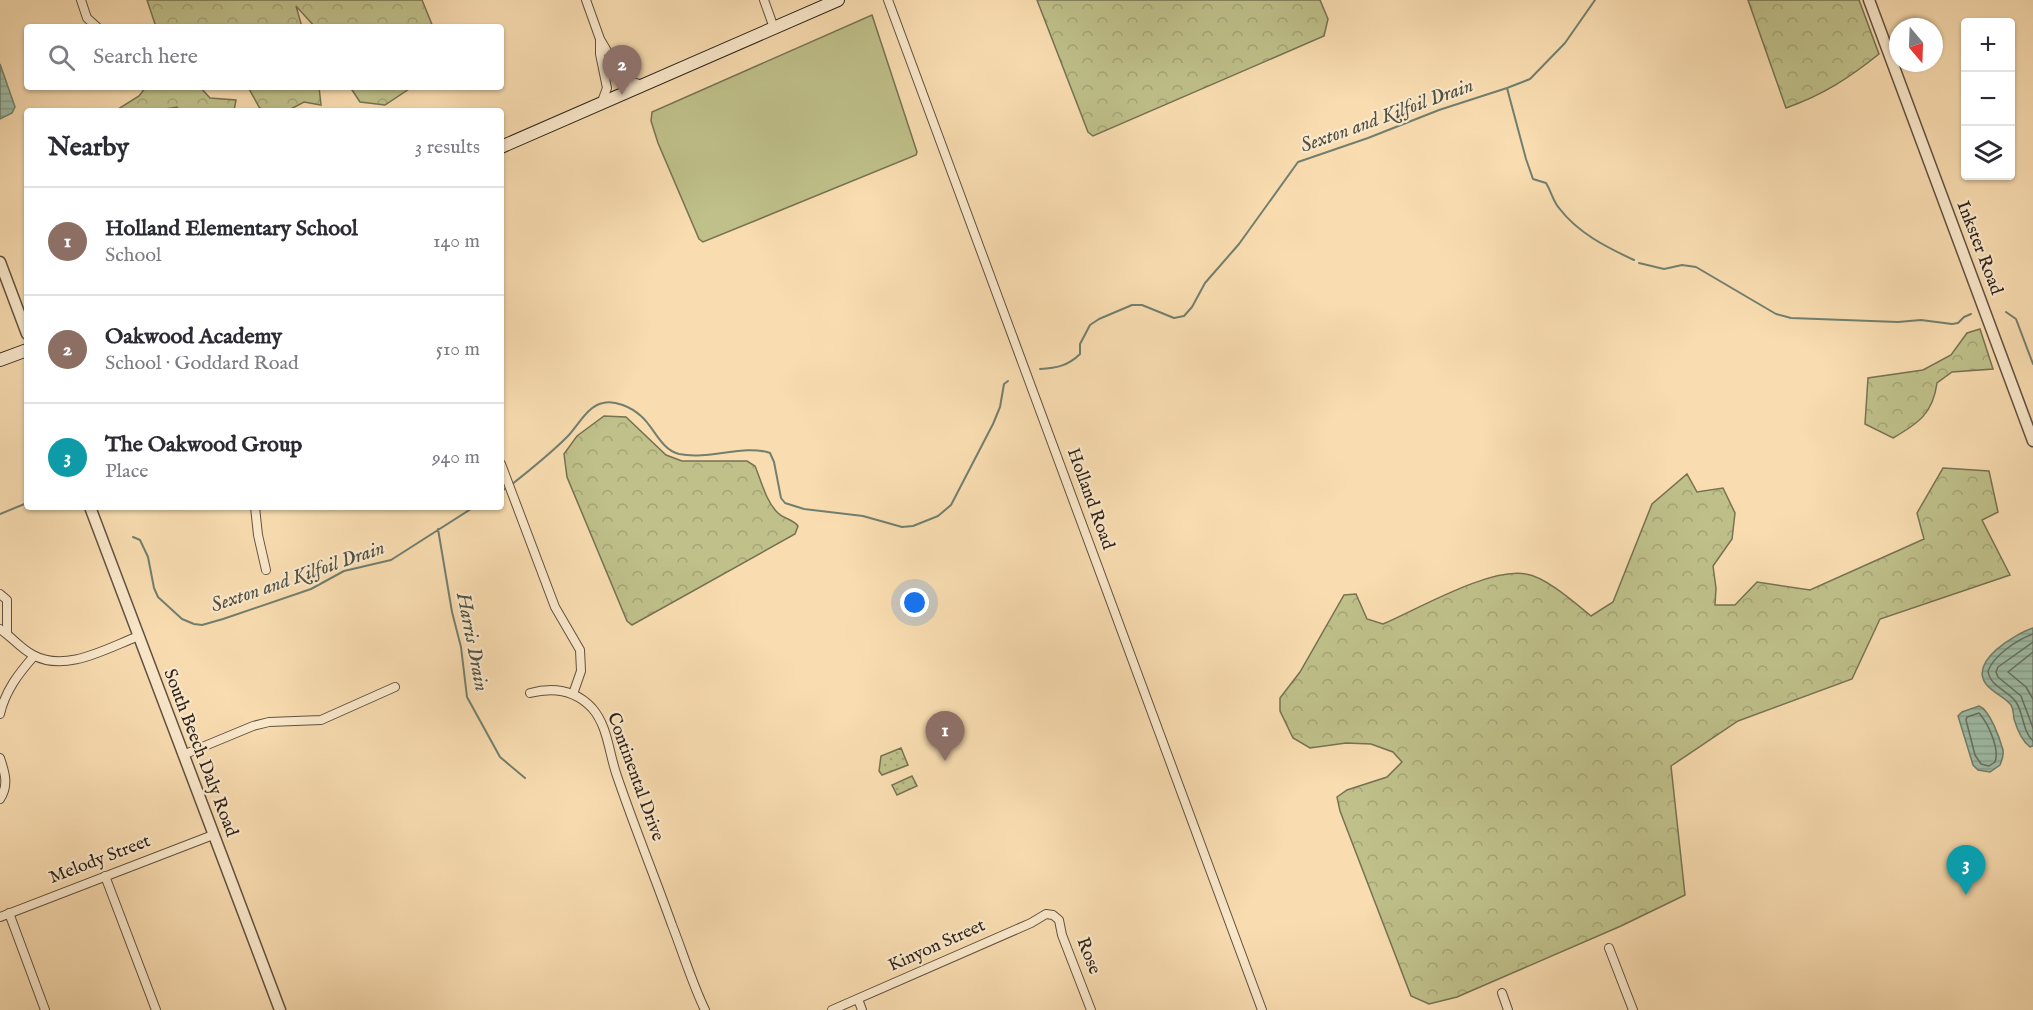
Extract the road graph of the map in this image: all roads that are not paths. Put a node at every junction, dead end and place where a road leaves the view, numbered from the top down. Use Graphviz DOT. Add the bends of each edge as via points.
graph roads {
  1 [pos="81,0"];
  2 [pos="586,0"];
  3 [pos="764,0"];
  4 [pos="838,0"];
  5 [pos="888,0"];
  6 [pos="1869,0"];
  7 [pos="87,18"];
  8 [pos="84,24"];
  9 [pos="94,24"];
  10 [pos="774,28"];
  11 [pos="600,39"];
  12 [pos="643,85"];
  13 [pos="601,104"];
  14 [pos="504,146"];
  15 [pos="0,262"];
  16 [pos="24,326"];
  17 [pos="24,351"];
  18 [pos="0,360"];
  19 [pos="2033,441"];
  20 [pos="504,474"];
  21 [pos="91,510"];
  22 [pos="255,510"];
  23 [pos="266,570"];
  24 [pos="0,594"];
  25 [pos="4,632"];
  26 [pos="139,636"];
  27 [pos="34,656"];
  28 [pos="395,687"];
  29 [pos="530,693"];
  30 [pos="573,694"];
  31 [pos="0,714"];
  32 [pos="183,755"];
  33 [pos="0,758"];
  34 [pos="0,799"];
  35 [pos="213,835"];
  36 [pos="105,876"];
  37 [pos="4,915"];
  38 [pos="1053,915"];
  39 [pos="1609,948"];
  40 [pos="1502,993"];
  41 [pos="858,999"];
  42 [pos="45,1010"];
  43 [pos="156,1010"];
  44 [pos="280,1010"];
  45 [pos="705,1010"];
  46 [pos="832,1010"];
  47 [pos="862,1010"];
  48 [pos="1091,1010"];
  49 [pos="1262,1010"];
  50 [pos="1508,1010"];
  51 [pos="1633,1010"];
  1 -- 7 [label="street"];
  2 -- 11 [label="street"];
  3 -- 10 [label="street"];
  4 -- 10 [label="main road"];
  5 -- 49 [label="street, Holland Road"];
  6 -- 19 [label="street, Inkster Road"];
  7 -- 8 [label="street"];
  7 -- 9 [label="street"];
  10 -- 12 [label="main road"];
  11 -- 12 [label="street" via="626,80"];
  11 -- 13 [label="street" via="607,88"];
  12 -- 13 [label="main road"];
  13 -- 14 [label="main road"];
  15 -- 16 [label="street"];
  17 -- 18 [label="main road"];
  20 -- 30 [label="street" via="555,607 580,650 581,670"];
  21 -- 26 [label="street, South Beech Daly Road"];
  22 -- 23 [label="street"];
  24 -- 25 [label="street" via="6,600"];
  25 -- 27 [label="street"];
  26 -- 27 [label="street" via="73,660 52,661"];
  26 -- 32 [label="street, South Beech Daly Road"];
  27 -- 31 [label="street" via="13,682"];
  28 -- 32 [label="street" via="321,720 253,726"];
  29 -- 30 [label="street" via="549,689"];
  30 -- 45 [label="street, Continental Drive" via="592,708 603,725 610,757"];
  32 -- 35 [label="street, South Beech Daly Road"];
  33 -- 34 [label="street" via="6,782"];
  35 -- 36 [label="street, Melody Street"];
  35 -- 44 [label="street, South Beech Daly Road"];
  36 -- 37 [label="street, Melody Street"];
  36 -- 43 [label="street"];
  37 -- 42 [label="street"];
  38 -- 41 [label="street, Kinyon Street" via="1042,915"];
  38 -- 48 [label="street, Rose" via="1059,920"];
  39 -- 51 [label="street"];
  40 -- 50 [label="street"];
  41 -- 46 [label="street, Kinyon Street"];
  41 -- 47 [label="street"];
}
